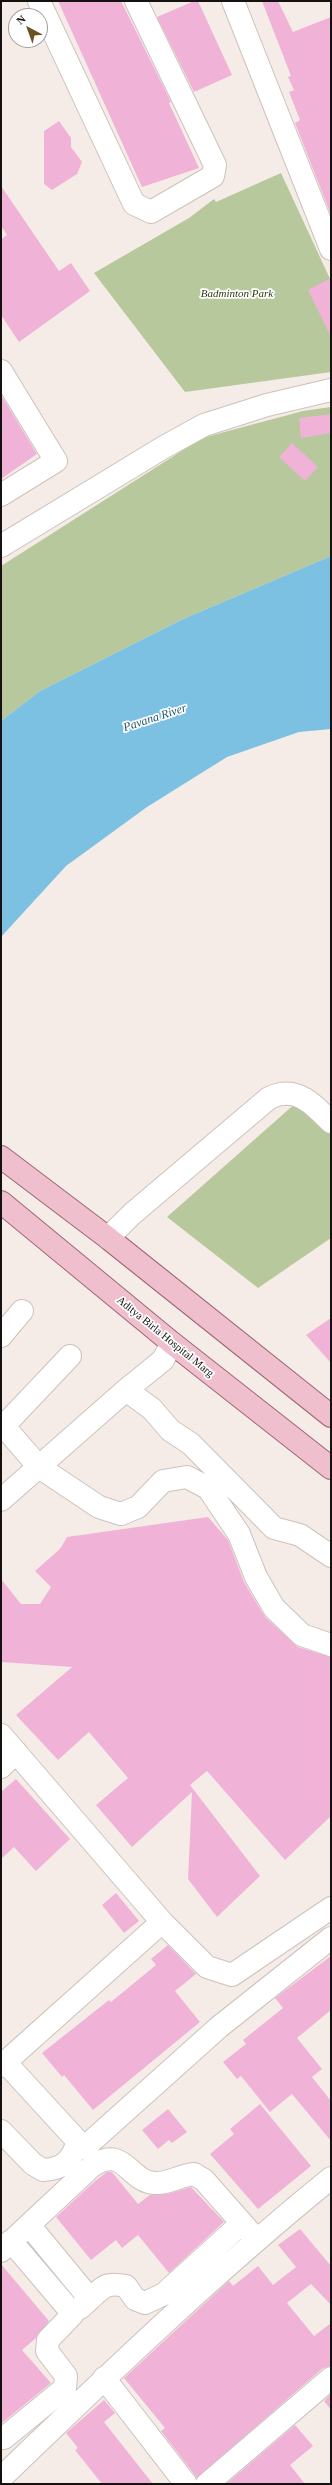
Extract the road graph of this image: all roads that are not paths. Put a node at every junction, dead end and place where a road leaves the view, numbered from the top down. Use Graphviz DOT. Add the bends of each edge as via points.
graph roads {
  1 [pos="39,1"];
  2 [pos="136,1"];
  3 [pos="233,1"];
  4 [pos="331,249"];
  5 [pos="1,371"];
  6 [pos="331,390"];
  7 [pos="1,495"];
  8 [pos="2,541"];
  9 [pos="331,1122"];
  10 [pos="1,1158"];
  11 [pos="1,1202"];
  12 [pos="108,1238"];
  13 [pos="22,1311"];
  14 [pos="1,1336"];
  15 [pos="172,1343"];
  16 [pos="70,1356"];
  17 [pos="126,1390"];
  18 [pos="331,1416"];
  19 [pos="2,1426"];
  20 [pos="39,1467"];
  21 [pos="331,1468"];
  22 [pos="1,1500"];
  23 [pos="331,1556"];
  24 [pos="331,1645"];
  25 [pos="1,1735"];
  26 [pos="9,1759"];
  27 [pos="331,1908"];
  28 [pos="162,1922"];
  29 [pos="331,1938"];
  30 [pos="3,2064"];
  31 [pos="1,2132"];
  32 [pos="78,2141"];
  33 [pos="331,2178"];
  34 [pos="242,2222"];
  35 [pos="28,2226"];
  36 [pos="256,2239"];
  37 [pos="6,2246"];
  38 [pos="90,2299"];
  39 [pos="73,2314"];
  40 [pos="104,2378"];
  41 [pos="331,2378"];
  42 [pos="1,2438"];
  43 [pos="1,2478"];
  44 [pos="186,2484"];
  45 [pos="207,2484"];
  1 -- 2 [label="street" via="134,204 151,212 213,176 214,165"];
  3 -- 4 [label="street"];
  5 -- 7 [label="street" via="56,461"];
  6 -- 8 [label="street" via="267,405 204,425"];
  9 -- 12 [label="street" via="295,1093 287,1092 269,1098 132,1214"];
  10 -- 12 [label="main road"];
  11 -- 15 [label="main road, Aditya Birla Hospital Marg"];
  12 -- 18 [label="main road"];
  13 -- 14 [label="street"];
  15 -- 17 [label="street" via="163,1360"];
  15 -- 21 [label="main road, Aditya Birla Hospital Marg"];
  16 -- 19 [label="street"];
  17 -- 20 [label="street"];
  17 -- 23 [label="street" via="152,1409 170,1430 191,1444 274,1528 300,1535"];
  19 -- 20 [label="street"];
  20 -- 22 [label="street"];
  20 -- 24 [label="street" via="99,1507 121,1514 138,1506 163,1481 187,1477 208,1488 239,1534 256,1577 274,1608 302,1634"];
  25 -- 26 [label="street"];
  26 -- 28 [label="street"];
  27 -- 28 [label="street" via="232,1975 207,1967"];
  28 -- 30 [label="street"];
  29 -- 32 [label="street" via="219,2027 84,2148"];
  30 -- 32 [label="street"];
  31 -- 32 [label="street" via="33,2164 43,2170 65,2166 73,2156"];
  33 -- 36 [label="street"];
  34 -- 35 [label="street" via="204,2180 194,2174 155,2183 146,2181 114,2159 102,2160 92,2166"];
  34 -- 36 [label="street"];
  34 -- 38 [label="street" via="164,2294 145,2304 135,2299 126,2286 115,2284 104,2285"];
  35 -- 37 [label="street"];
  35 -- 38 [label="street"];
  36 -- 40 [label="street"];
  37 -- 39 [label="street"];
  38 -- 39 [label="street"];
  39 -- 42 [label="street" via="48,2340 47,2351 66,2376 65,2388"];
  40 -- 43 [label="street"];
  40 -- 44 [label="street"];
  41 -- 45 [label="street"];
}
